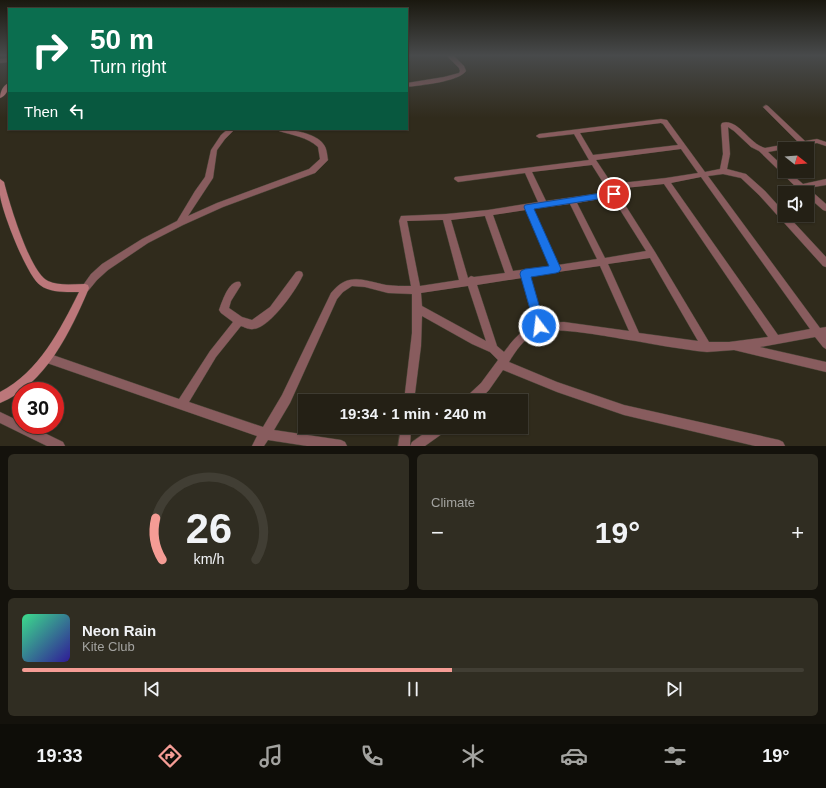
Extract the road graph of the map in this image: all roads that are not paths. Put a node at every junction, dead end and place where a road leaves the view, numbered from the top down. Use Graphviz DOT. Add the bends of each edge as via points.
graph roads {
  1 [pos="455,76"];
  2 [pos="408,85"];
  3 [pos="8,86"];
  4 [pos="0,96"];
  5 [pos="766,107"];
  6 [pos="231,130"];
  7 [pos="284,130"];
  8 [pos="576,132"];
  9 [pos="539,136"];
  10 [pos="802,142"];
  11 [pos="810,142"];
  12 [pos="826,144"];
  13 [pos="682,147"];
  14 [pos="778,147"];
  15 [pos="762,150"];
  16 [pos="593,160"];
  17 [pos="528,171"];
  18 [pos="723,171"];
  19 [pos="703,175"];
  20 [pos="458,179"];
  21 [pos="666,181"];
  22 [pos="0,182"];
  23 [pos="826,182"];
  24 [pos="800,186"];
  25 [pos="806,186"];
  26 [pos="612,191"];
  27 [pos="814,198"];
  28 [pos="572,200"];
  29 [pos="543,204"];
  30 [pos="528,207"];
  31 [pos="826,208"];
  32 [pos="488,213"];
  33 [pos="446,217"];
  34 [pos="180,223"];
  35 [pos="652,254"];
  36 [pos="602,261"];
  37 [pos="826,263"];
  38 [pos="556,269"];
  39 [pos="525,274"];
  40 [pos="299,275"];
  41 [pos="510,275"];
  42 [pos="468,281"];
  43 [pos="237,285"];
  44 [pos="85,288"];
  45 [pos="416,290"];
  46 [pos="417,308"];
  47 [pos="239,321"];
  48 [pos="539,326"];
  49 [pos="821,332"];
  50 [pos="636,337"];
  51 [pos="775,340"];
  52 [pos="826,344"];
  53 [pos="731,346"];
  54 [pos="707,347"];
  55 [pos="493,349"];
  56 [pos="47,358"];
  57 [pos="503,362"];
  58 [pos="826,367"];
  59 [pos="410,394"];
  60 [pos="477,394"];
  61 [pos="0,398"];
  62 [pos="181,405"];
  63 [pos="0,417"];
  64 [pos="266,434"];
  65 [pos="405,434"];
  66 [pos="434,434"];
  67 [pos="740,442"];
  68 [pos="422,445"];
  69 [pos="59,446"];
  70 [pos="258,446"];
  71 [pos="341,446"];
  72 [pos="404,446"];
  73 [pos="780,446"];
  1 -- 2 [label="street"];
  3 -- 4 [label="street"];
  5 -- 10 [label="street"];
  6 -- 34 [label="street" via="214,150 209,178"];
  7 -- 34 [label="street" via="321,145 324,160 312,171 220,205"];
  8 -- 9 [label="street"];
  8 -- 13 [label="street" via="661,121 667,125"];
  8 -- 16 [label="street"];
  11 -- 12 [label="street"];
  13 -- 16 [label="street"];
  13 -- 19 [label="street"];
  14 -- 15 [label="street"];
  15 -- 18 [label="street" via="752,145 732,126 724,125 726,165"];
  15 -- 24 [label="street"];
  16 -- 17 [label="street"];
  16 -- 26 [label="street"];
  17 -- 20 [label="street"];
  17 -- 29 [label="street"];
  18 -- 19 [label="street"];
  18 -- 37 [label="street" via="750,181"];
  19 -- 21 [label="street"];
  19 -- 49 [label="street"];
  21 -- 26 [label="street"];
  21 -- 51 [label="street"];
  22 -- 44 [label="street" via="17,234 33,272 41,282 51,287"];
  23 -- 25 [label="street"];
  26 -- 28 [label="street"];
  26 -- 35 [label="street"];
  27 -- 31 [label="street"];
  28 -- 29 [label="street"];
  28 -- 36 [label="street"];
  29 -- 30 [label="street"];
  30 -- 32 [label="street"];
  30 -- 38 [label="street"];
  32 -- 33 [label="street"];
  32 -- 41 [label="street"];
  33 -- 42 [label="street"];
  33 -- 45 [label="street" via="404,218"];
  34 -- 44 [label="street" via="145,241 105,267"];
  35 -- 36 [label="street"];
  35 -- 54 [label="street"];
  36 -- 38 [label="street"];
  36 -- 50 [label="street"];
  38 -- 39 [label="street"];
  39 -- 41 [label="street"];
  39 -- 48 [label="street"];
  40 -- 47 [label="street" via="284,298 262,321 252,325"];
  41 -- 42 [label="street"];
  42 -- 45 [label="street"];
  42 -- 55 [label="street"];
  43 -- 47 [label="street" via="224,310"];
  44 -- 56 [label="street"];
  45 -- 46 [label="street"];
  45 -- 64 [label="street" via="388,289 359,281 339,288 286,399"];
  46 -- 55 [label="street"];
  46 -- 59 [label="street" via="417,335"];
  47 -- 62 [label="street" via="213,354"];
  48 -- 50 [label="street" via="575,328"];
  48 -- 57 [label="street" via="522,338"];
  49 -- 51 [label="street"];
  49 -- 52 [label="street"];
  50 -- 54 [label="street"];
  51 -- 53 [label="street"];
  53 -- 54 [label="street"];
  53 -- 58 [label="street"];
  55 -- 57 [label="street"];
  56 -- 61 [label="street" via="28,381"];
  56 -- 62 [label="street"];
  57 -- 60 [label="street"];
  57 -- 67 [label="street" via="557,387 624,410"];
  62 -- 64 [label="street"];
  63 -- 69 [label="street"];
  64 -- 70 [label="street"];
  64 -- 71 [label="street"];
  65 -- 72 [label="street"];
  66 -- 68 [label="street"];
  67 -- 73 [label="street"];
}
